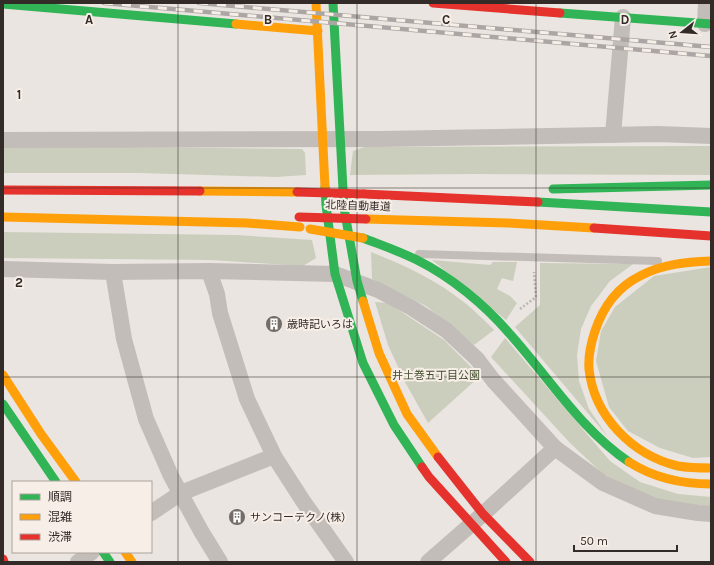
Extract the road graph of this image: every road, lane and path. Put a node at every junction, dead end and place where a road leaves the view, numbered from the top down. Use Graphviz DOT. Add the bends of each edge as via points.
graph roads {
  1 [pos="316,3"];
  2 [pos="333,3"];
  3 [pos="433,3"];
  4 [pos="706,3"];
  5 [pos="3,4"];
  6 [pos="450,4"];
  7 [pos="566,8"];
  8 [pos="623,17"];
  9 [pos="708,24"];
  10 [pos="318,31"];
  11 [pos="613,135"];
  12 [pos="711,136"];
  13 [pos="323,139"];
  14 [pos="341,139"];
  15 [pos="3,140"];
  16 [pos="711,185"];
  17 [pos="542,189"];
  18 [pos="3,190"];
  19 [pos="473,190"];
  20 [pos="364,192"];
  21 [pos="711,212"];
  22 [pos="3,213"];
  23 [pos="3,217"];
  24 [pos="711,236"];
  25 [pos="403,254"];
  26 [pos="711,261"];
  27 [pos="692,262"];
  28 [pos="3,269"];
  29 [pos="210,271"];
  30 [pos="113,272"];
  31 [pos="534,272"];
  32 [pos="335,274"];
  33 [pos="357,281"];
  34 [pos="520,309"];
  35 [pos="3,375"];
  36 [pos="3,404"];
  37 [pos="555,448"];
  38 [pos="274,456"];
  39 [pos="711,468"];
  40 [pos="55,481"];
  41 [pos="75,481"];
  42 [pos="711,484"];
  43 [pos="181,493"];
  44 [pos="152,512"];
  45 [pos="483,514"];
  46 [pos="711,514"];
  47 [pos="471,525"];
  48 [pos="91,553"];
  49 [pos="104,553"];
  50 [pos="126,553"];
  51 [pos="78,562"];
  52 [pos="110,562"];
  53 [pos="132,562"];
  54 [pos="220,562"];
  55 [pos="346,562"];
  56 [pos="428,562"];
  57 [pos="506,562"];
  58 [pos="530,562"];
  1 -- 10 [label="main road"];
  2 -- 14 [label="main road"];
  3 -- 6 [label="main road"];
  4 -- 9 [label="street"];
  5 -- 10 [label="main road"];
  6 -- 7 [label="main road"];
  7 -- 8 [label="main road"];
  8 -- 9 [label="main road"];
  8 -- 11 [label="street"];
  10 -- 13 [label="main road"];
  11 -- 12 [label="street"];
  11 -- 14 [label="street"];
  13 -- 14 [label="street"];
  13 -- 15 [label="street"];
  13 -- 32 [label="main road" via="326,205"];
  14 -- 33 [label="main road" via="344,208"];
  16 -- 17 [label="main road"];
  18 -- 20 [label="main road, 北陸自動車道, bridge"];
  19 -- 20 [label="main road"];
  20 -- 21 [label="main road, 北陸自動車道"];
  22 -- 24 [label="main road, 北陸自動車道, bridge" via="508,223"];
  23 -- 25 [label="main road, bridge" via="247,223 300,227 364,238"];
  25 -- 27 [label="lane"];
  25 -- 42 [label="main road" via="433,269 488,312 515,339 584,422 624,459 645,472 668,480"];
  26 -- 27 [label="main road"];
  27 -- 39 [label="main road" via="648,272 630,282 614,296 602,312 594,331 589,351 589,371 593,390 608,422 631,444 654,458 673,465"];
  28 -- 30 [label="street"];
  29 -- 30 [label="street"];
  29 -- 32 [label="street"];
  29 -- 38 [label="street" via="220,313 247,399"];
  30 -- 43 [label="street" via="124,339 146,419"];
  31 -- 34 [label="path" via="536,297"];
  32 -- 33 [label="street"];
  32 -- 47 [label="main road" via="363,363 394,425 429,477"];
  33 -- 37 [label="street" via="412,308 446,330 477,359"];
  33 -- 45 [label="main road" via="379,353 407,414 443,465"];
  35 -- 41 [label="main road"];
  36 -- 40 [label="main road"];
  37 -- 45 [label="street"];
  37 -- 46 [label="street" via="603,483 655,506"];
  38 -- 43 [label="street"];
  38 -- 55 [label="street"];
  43 -- 44 [label="street"];
  43 -- 54 [label="street"];
  45 -- 47 [label="street"];
  45 -- 58 [label="main road"];
  47 -- 56 [label="street"];
  47 -- 57 [label="main road"];
  48 -- 51 [label="street"];
  49 -- 52 [label="main road"];
  50 -- 53 [label="main road"];
}
